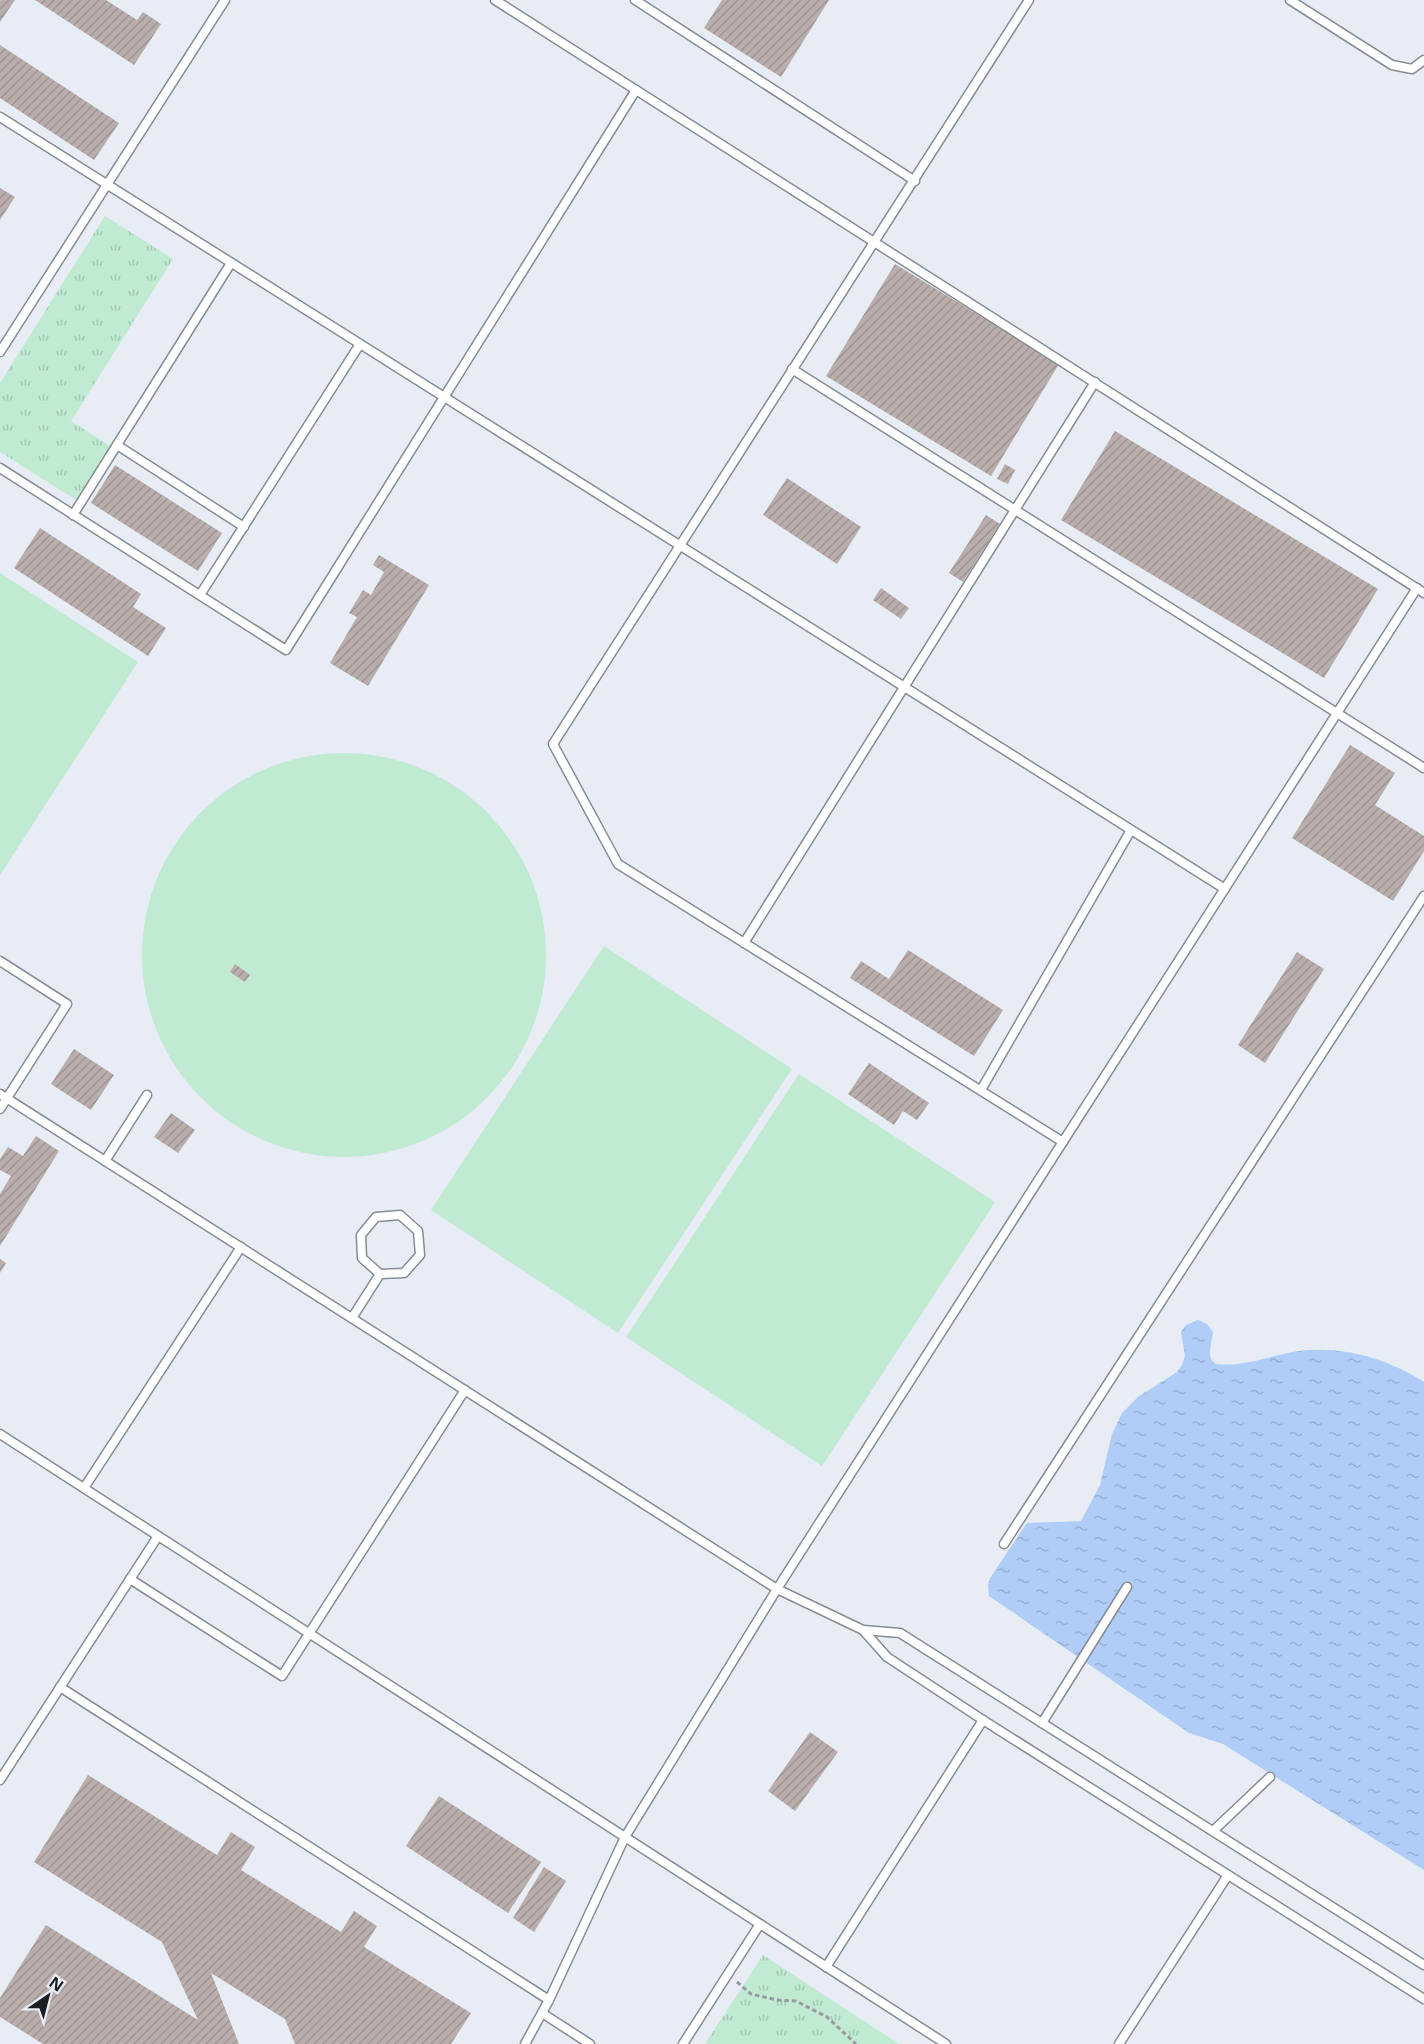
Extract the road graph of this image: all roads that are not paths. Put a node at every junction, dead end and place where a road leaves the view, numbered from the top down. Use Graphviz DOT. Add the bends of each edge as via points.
graph roads {
  1 [pos="225,0"];
  2 [pos="495,0"];
  3 [pos="1029,0"];
  4 [pos="1290,0"];
  5 [pos="640,1"];
  6 [pos="1424,60"];
  7 [pos="636,90"];
  8 [pos="0,117"];
  9 [pos="915,181"];
  10 [pos="107,185"];
  11 [pos="875,243"];
  12 [pos="231,263"];
  13 [pos="360,344"];
  14 [pos="0,352"];
  15 [pos="792,369"];
  16 [pos="1095,382"];
  17 [pos="444,397"];
  18 [pos="117,445"];
  19 [pos="0,468"];
  20 [pos="1015,510"];
  21 [pos="73,515"];
  22 [pos="244,527"];
  23 [pos="680,545"];
  24 [pos="1421,591"];
  25 [pos="200,595"];
  26 [pos="904,686"];
  27 [pos="1337,713"];
  28 [pos="1424,768"];
  29 [pos="1131,830"];
  30 [pos="1225,889"];
  31 [pos="1424,896"];
  32 [pos="744,943"];
  33 [pos="0,961"];
  34 [pos="981,1090"];
  35 [pos="147,1095"];
  36 [pos="3,1096"];
  37 [pos="0,1109"];
  38 [pos="1063,1142"];
  39 [pos="105,1161"];
  40 [pos="241,1247"];
  41 [pos="380,1274"];
  42 [pos="352,1318"];
  43 [pos="465,1390"];
  44 [pos="0,1434"];
  45 [pos="84,1488"];
  46 [pos="158,1536"];
  47 [pos="1004,1544"];
  48 [pos="130,1579"];
  49 [pos="1127,1587"];
  50 [pos="777,1589"];
  51 [pos="863,1630"];
  52 [pos="309,1634"];
  53 [pos="60,1687"];
  54 [pos="983,1720"];
  55 [pos="1042,1723"];
  56 [pos="1270,1777"];
  57 [pos="0,1780"];
  58 [pos="1213,1831"];
  59 [pos="625,1837"];
  60 [pos="1228,1875"];
  61 [pos="760,1924"];
  62 [pos="1424,1965"];
  63 [pos="826,1967"];
  64 [pos="1424,1999"];
  65 [pos="549,2000"];
  66 [pos="542,2013"];
  67 [pos="525,2044"];
  68 [pos="590,2044"];
  69 [pos="683,2044"];
  70 [pos="946,2044"];
  71 [pos="1119,2044"];
  1 -- 10 [label="lane"];
  2 -- 7 [label="lane"];
  3 -- 9 [label="lane"];
  4 -- 6 [label="lane" via="1392,65 1412,69"];
  5 -- 9 [label="lane"];
  7 -- 11 [label="lane"];
  7 -- 17 [label="lane"];
  8 -- 10 [label="lane"];
  9 -- 11 [label="lane"];
  10 -- 12 [label="lane"];
  10 -- 14 [label="lane"];
  11 -- 15 [label="lane"];
  11 -- 16 [label="lane"];
  12 -- 13 [label="lane"];
  12 -- 18 [label="lane"];
  13 -- 17 [label="lane"];
  13 -- 22 [label="lane"];
  15 -- 20 [label="lane"];
  15 -- 23 [label="lane"];
  16 -- 20 [label="lane"];
  16 -- 24 [label="lane"];
  17 -- 23 [label="lane"];
  17 -- 25 [label="lane" via="286,650"];
  18 -- 21 [label="lane"];
  18 -- 22 [label="lane"];
  19 -- 21 [label="lane"];
  20 -- 26 [label="lane"];
  20 -- 27 [label="lane"];
  21 -- 25 [label="lane"];
  22 -- 25 [label="lane"];
  23 -- 26 [label="lane"];
  23 -- 32 [label="lane" via="553,744 618,864"];
  24 -- 27 [label="lane"];
  26 -- 29 [label="lane"];
  26 -- 32 [label="lane"];
  27 -- 28 [label="lane"];
  27 -- 30 [label="lane"];
  29 -- 30 [label="lane"];
  29 -- 34 [label="lane"];
  30 -- 38 [label="lane"];
  31 -- 47 [label="lane"];
  32 -- 34 [label="lane"];
  33 -- 36 [label="lane" via="67,1004"];
  34 -- 38 [label="lane"];
  35 -- 39 [label="lane"];
  36 -- 37 [label="lane"];
  36 -- 39 [label="lane"];
  38 -- 50 [label="lane"];
  39 -- 40 [label="lane"];
  40 -- 42 [label="lane"];
  40 -- 45 [label="lane"];
  41 -- 41 [label="lane" via="404,1273 420,1255 418,1231 400,1215 376,1217 361,1234 362,1258"];
  41 -- 42 [label="lane"];
  42 -- 43 [label="lane"];
  43 -- 50 [label="lane"];
  43 -- 52 [label="lane"];
  44 -- 45 [label="lane"];
  45 -- 46 [label="lane"];
  46 -- 48 [label="lane"];
  46 -- 52 [label="lane"];
  48 -- 52 [label="lane" via="282,1676"];
  48 -- 53 [label="lane"];
  49 -- 55 [label="lane"];
  50 -- 51 [label="lane"];
  50 -- 59 [label="lane"];
  51 -- 54 [label="lane" via="887,1657"];
  51 -- 55 [label="lane" via="900,1633"];
  52 -- 59 [label="lane"];
  53 -- 57 [label="lane"];
  53 -- 65 [label="lane"];
  54 -- 60 [label="lane"];
  54 -- 63 [label="lane"];
  55 -- 58 [label="lane"];
  56 -- 58 [label="lane"];
  58 -- 62 [label="lane"];
  59 -- 61 [label="lane"];
  59 -- 65 [label="lane"];
  60 -- 64 [label="lane"];
  60 -- 71 [label="lane"];
  61 -- 63 [label="lane"];
  61 -- 69 [label="lane"];
  63 -- 70 [label="lane"];
  65 -- 66 [label="lane"];
  66 -- 67 [label="lane"];
  66 -- 68 [label="lane"];
}
